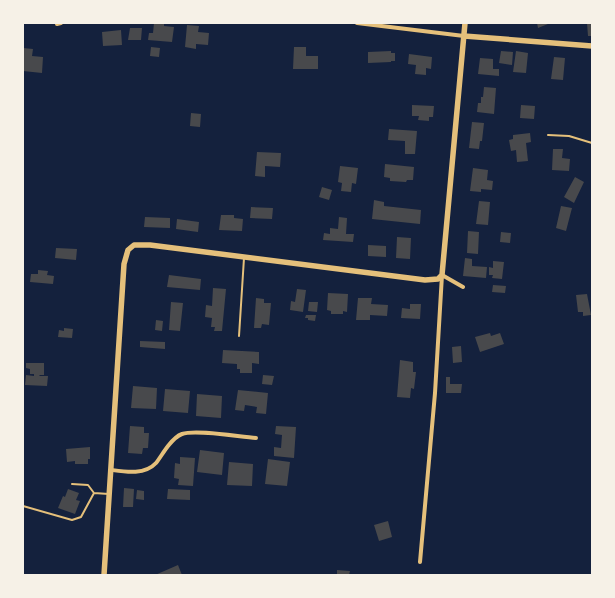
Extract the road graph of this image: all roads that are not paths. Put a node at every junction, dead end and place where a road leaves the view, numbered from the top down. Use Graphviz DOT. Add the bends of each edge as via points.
graph roads {
  1 [pos="357,23"];
  2 [pos="465,23"];
  3 [pos="464,36"];
  4 [pos="592,46"];
  5 [pos="548,134"];
  6 [pos="592,143"];
  7 [pos="244,257"];
  8 [pos="442,275"];
  9 [pos="463,287"];
  10 [pos="239,336"];
  11 [pos="256,438"];
  12 [pos="112,470"];
  13 [pos="72,484"];
  14 [pos="94,493"];
  15 [pos="110,494"];
  16 [pos="23,506"];
  17 [pos="420,562"];
  18 [pos="104,575"];
  1 -- 3 [label="street"];
  2 -- 3 [label="street"];
  3 -- 4 [label="street"];
  3 -- 8 [label="street"];
  5 -- 6 [label="lane" via="569,136"];
  7 -- 8 [label="street" via="425,280 436,280"];
  7 -- 10 [label="lane"];
  7 -- 12 [label="street" via="138,244 131,247 126,255"];
  8 -- 9 [label="street"];
  8 -- 17 [label="street" via="435,393"];
  11 -- 12 [label="street" via="186,433 172,441 156,463 149,468 135,472"];
  12 -- 15 [label="street"];
  13 -- 14 [label="lane" via="88,485"];
  14 -- 15 [label="lane"];
  14 -- 16 [label="lane" via="81,517 72,520"];
  15 -- 18 [label="street"];
}
